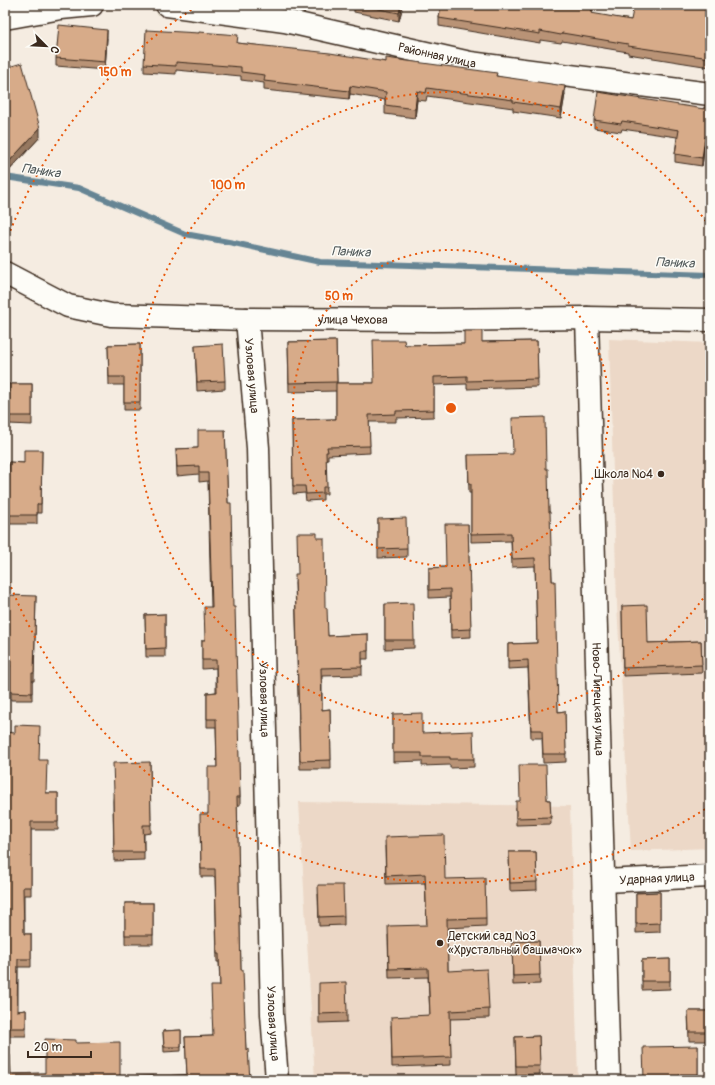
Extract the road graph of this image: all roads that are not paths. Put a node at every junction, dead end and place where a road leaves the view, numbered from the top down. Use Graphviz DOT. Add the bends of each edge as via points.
graph roads {
  1 [pos="92,5"];
  2 [pos="167,5"];
  3 [pos="5,18"];
  4 [pos="710,94"];
  5 [pos="5,274"];
  6 [pos="587,318"];
  7 [pos="247,320"];
  8 [pos="710,320"];
  9 [pos="710,876"];
  10 [pos="604,880"];
  11 [pos="277,1080"];
  12 [pos="610,1080"];
  1 -- 3 [label="street"];
  2 -- 4 [label="street, Районная улица" via="285,21 470,63"];
  5 -- 7 [label="street, улица Чехова" via="68,306 112,314"];
  6 -- 7 [label="street, улица Чехова"];
  6 -- 8 [label="street, улица Чехова"];
  6 -- 10 [label="street, Ново-Липецкая улица"];
  7 -- 11 [label="street, Узловая улица" via="258,448 272,1014"];
  9 -- 10 [label="street, Ударная улица"];
  10 -- 12 [label="street, Ново-Липецкая улица"];
}
